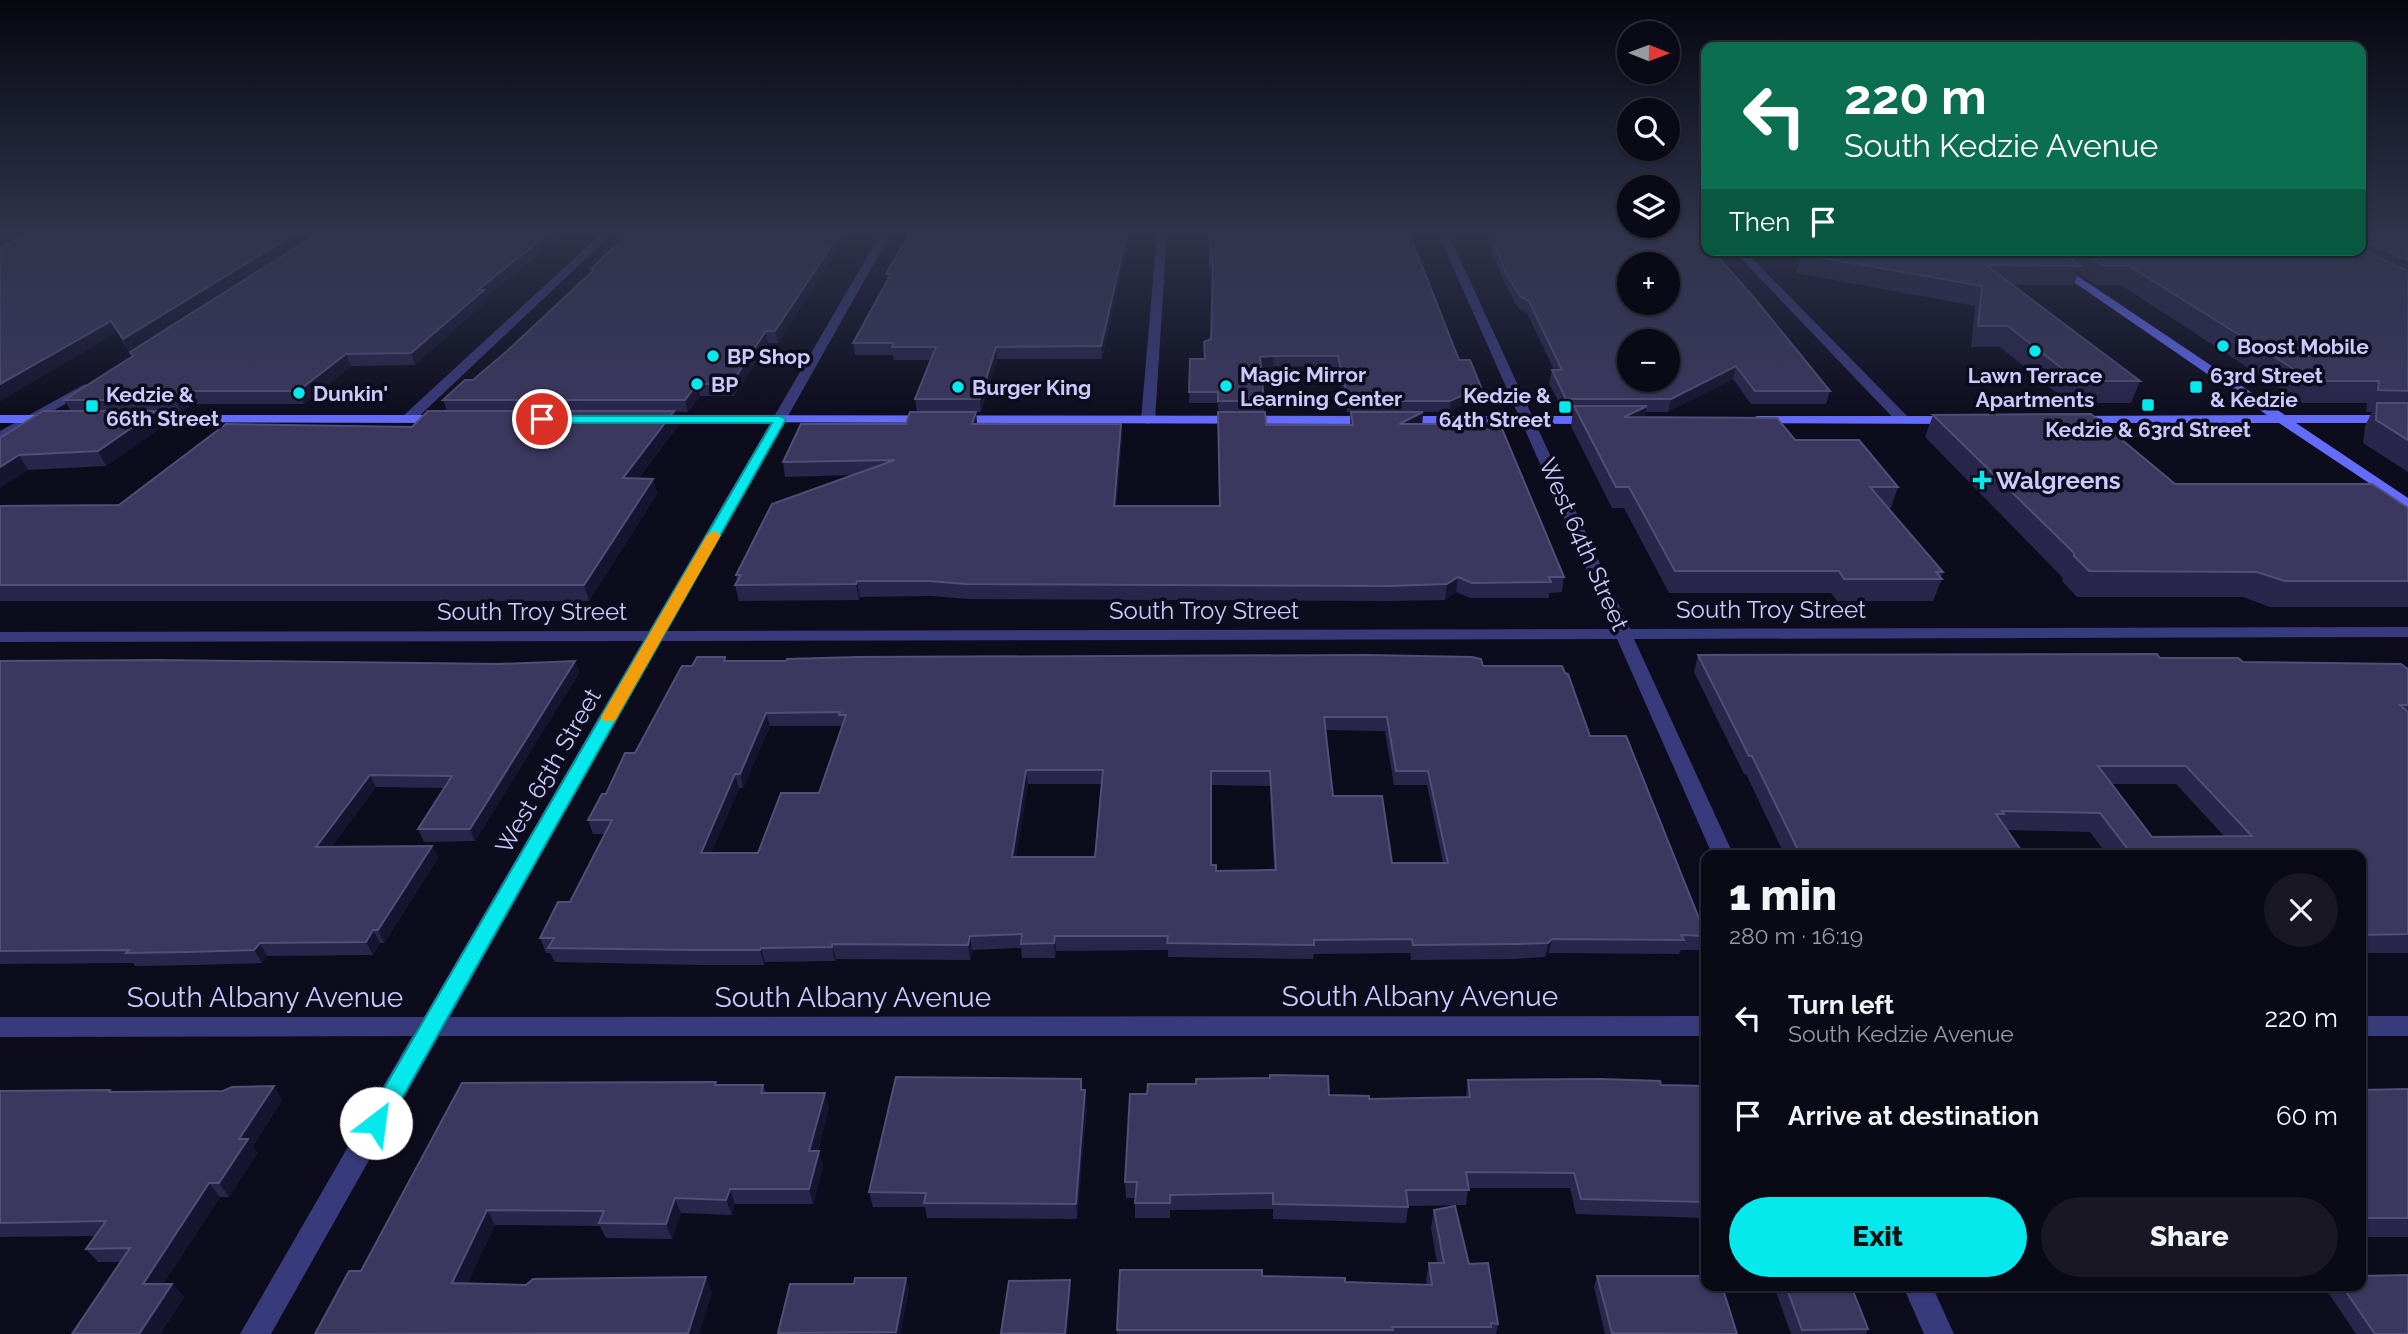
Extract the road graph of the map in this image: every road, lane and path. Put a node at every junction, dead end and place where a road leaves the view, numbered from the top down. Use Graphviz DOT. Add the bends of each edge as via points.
graph roads {
  1 [pos="541,295"];
  2 [pos="851,295"];
  3 [pos="1157,295"];
  4 [pos="1471,295"];
  5 [pos="1782,295"];
  6 [pos="2099,295"];
  7 [pos="94,382"];
  8 [pos="0,419"];
  9 [pos="32,419"];
  10 [pos="62,419"];
  11 [pos="124,419"];
  12 [pos="408,419"];
  13 [pos="464,419"];
  14 [pos="635,419"];
  15 [pos="780,419"];
  16 [pos="2282,419"];
  17 [pos="2408,419"];
  18 [pos="1148,420"];
  19 [pos="1528,420"];
  20 [pos="1612,420"];
  21 [pos="1742,420"];
  22 [pos="1903,420"];
  23 [pos="1972,420"];
  24 [pos="2055,420"];
  25 [pos="0,436"];
  26 [pos="2408,505"];
  27 [pos="2408,632"];
  28 [pos="1624,634"];
  29 [pos="656,635"];
  30 [pos="0,637"];
  31 [pos="1721,850"];
  32 [pos="1701,1026"];
  33 [pos="2366,1026"];
  34 [pos="2408,1026"];
  35 [pos="0,1027"];
  36 [pos="431,1027"];
  37 [pos="1919,1291"];
  38 [pos="255,1334"];
  39 [pos="1938,1334"];
  1 -- 12 [label="street"];
  2 -- 15 [label="street, West 65th Street"];
  3 -- 18 [label="street"];
  4 -- 19 [label="street, West 64th Street"];
  5 -- 22 [label="street"];
  6 -- 16 [label="main road"];
  7 -- 9 [label="street"];
  8 -- 9 [label="main road"];
  9 -- 10 [label="main road"];
  9 -- 25 [label="street"];
  11 -- 12 [label="main road"];
  12 -- 13 [label="main road"];
  14 -- 15 [label="main road"];
  15 -- 18 [label="main road"];
  15 -- 29 [label="street, West 65th Street"];
  16 -- 17 [label="main road"];
  16 -- 24 [label="main road"];
  16 -- 26 [label="main road"];
  18 -- 19 [label="main road"];
  19 -- 20 [label="main road"];
  19 -- 28 [label="street, West 64th Street"];
  21 -- 22 [label="main road"];
  22 -- 23 [label="main road"];
  27 -- 28 [label="street, South Troy Street"];
  28 -- 29 [label="street, South Troy Street"];
  28 -- 31 [label="street, West 64th Street"];
  29 -- 30 [label="street, South Troy Street"];
  29 -- 36 [label="street, West 65th Street"];
  32 -- 36 [label="street, South Albany Avenue"];
  33 -- 34 [label="street"];
  35 -- 36 [label="street, South Albany Avenue"];
  36 -- 38 [label="street, West 65th Street"];
  37 -- 39 [label="street"];
}
